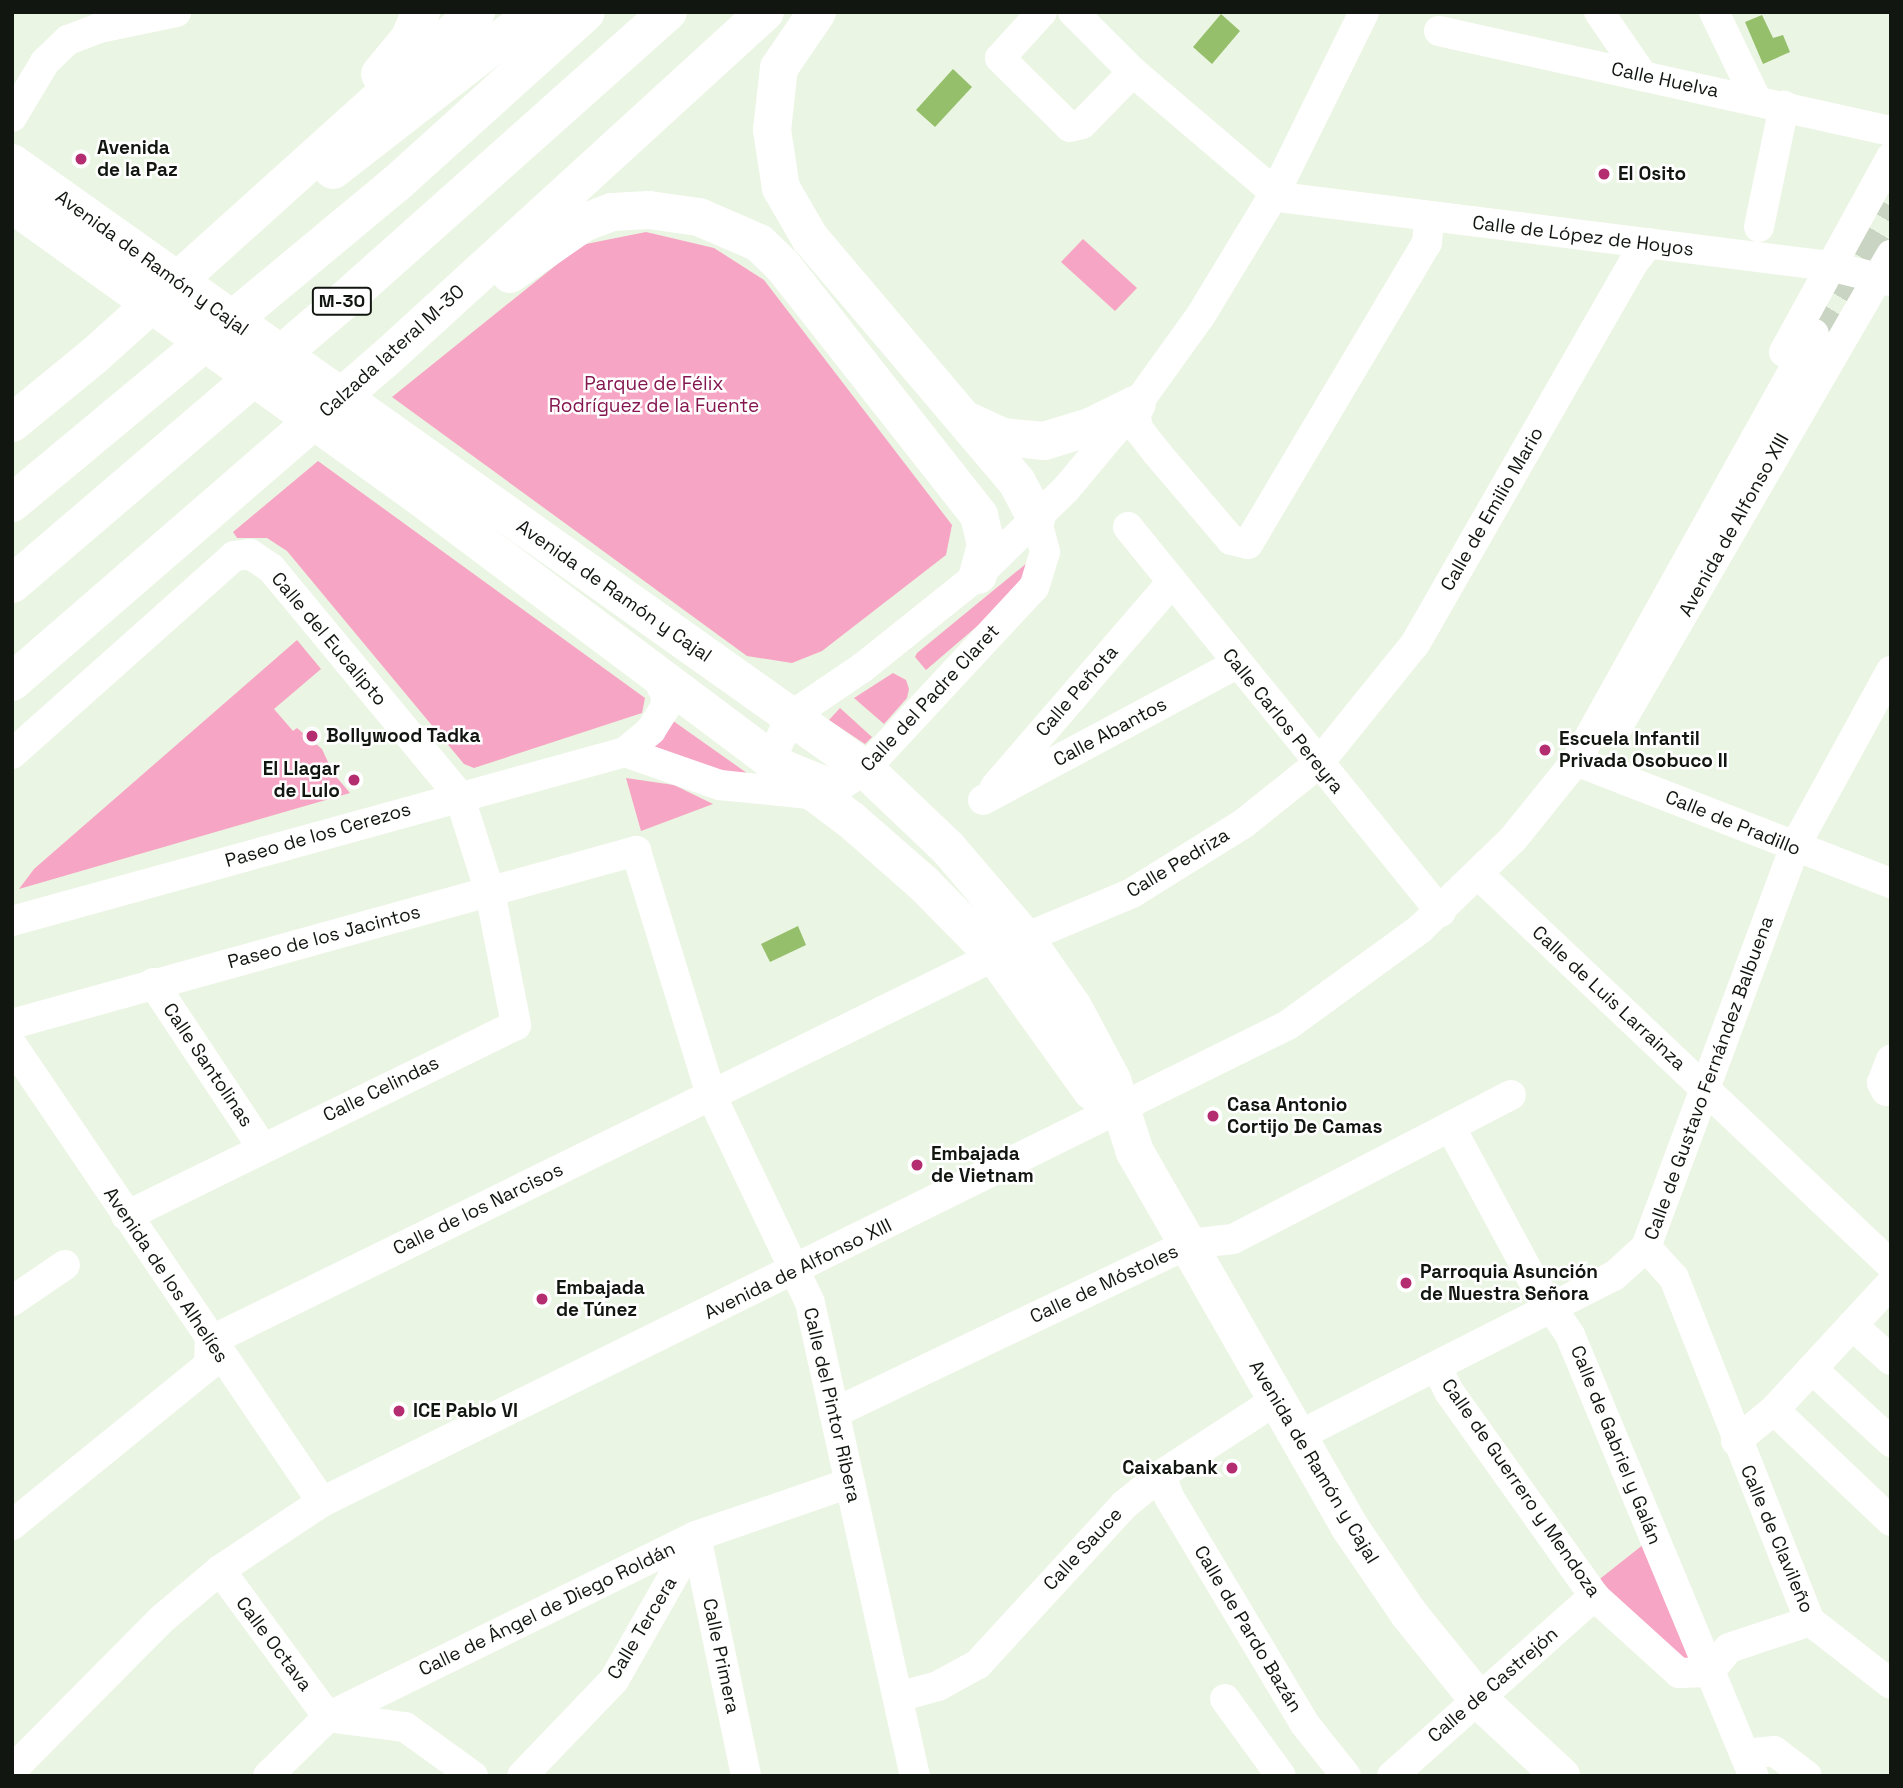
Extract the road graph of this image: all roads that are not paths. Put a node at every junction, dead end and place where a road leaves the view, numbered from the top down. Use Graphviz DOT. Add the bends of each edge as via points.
graph roads {
  1 [pos="176,12"];
  2 [pos="421,12"];
  3 [pos="476,12"];
  4 [pos="536,12"];
  5 [pos="586,12"];
  6 [pos="668,12"];
  7 [pos="765,12"];
  8 [pos="817,12"];
  9 [pos="1042,12"];
  10 [pos="1073,12"];
  11 [pos="1364,12"];
  12 [pos="1599,12"];
  13 [pos="1714,12"];
  14 [pos="1439,31"];
  15 [pos="1133,72"];
  16 [pos="1643,76"];
  17 [pos="1770,102"];
  18 [pos="12,117"];
  19 [pos="1891,131"];
  20 [pos="312,157"];
  21 [pos="1891,157"];
  22 [pos="12,163"];
  23 [pos="1275,194"];
  24 [pos="12,204"];
  25 [pos="1429,218"];
  26 [pos="1759,227"];
  27 [pos="1649,243"];
  28 [pos="97,244"];
  29 [pos="1829,265"];
  30 [pos="1887,271"];
  31 [pos="1814,334"];
  32 [pos="95,355"];
  33 [pos="384,360"];
  34 [pos="1135,407"];
  35 [pos="956,416"];
  36 [pos="12,423"];
  37 [pos="431,483"];
  38 [pos="12,503"];
  39 [pos="1036,518"];
  40 [pos="1128,527"];
  41 [pos="176,537"];
  42 [pos="978,575"];
  43 [pos="1172,582"];
  44 [pos="12,584"];
  45 [pos="12,650"];
  46 [pos="1237,664"];
  47 [pos="654,671"];
  48 [pos="1891,671"];
  49 [pos="12,682"];
  50 [pos="791,716"];
  51 [pos="625,752"];
  52 [pos="12,754"];
  53 [pos="1576,761"];
  54 [pos="777,762"];
  55 [pos="1318,764"];
  56 [pos="865,769"];
  57 [pos="459,795"];
  58 [pos="818,795"];
  59 [pos="983,800"];
  60 [pos="1794,848"];
  61 [pos="636,851"];
  62 [pos="1479,875"];
  63 [pos="1891,883"];
  64 [pos="489,892"];
  65 [pos="1441,912"];
  66 [pos="12,921"];
  67 [pos="1010,947"];
  68 [pos="153,983"];
  69 [pos="12,1024"];
  70 [pos="12,1045"];
  71 [pos="1891,1060"];
  72 [pos="1703,1087"];
  73 [pos="1886,1091"];
  74 [pos="711,1095"];
  75 [pos="1511,1095"];
  76 [pos="1119,1111"];
  77 [pos="1451,1128"];
  78 [pos="262,1147"];
  79 [pos="126,1216"];
  80 [pos="1189,1244"];
  81 [pos="1646,1247"];
  82 [pos="65,1265"];
  83 [pos="1891,1265"];
  84 [pos="796,1269"];
  85 [pos="1891,1283"];
  86 [pos="12,1301"];
  87 [pos="1553,1309"];
  88 [pos="1852,1325"];
  89 [pos="210,1341"];
  90 [pos="1887,1349"];
  91 [pos="1436,1366"];
  92 [pos="1812,1368"];
  93 [pos="1275,1401"];
  94 [pos="1774,1410"];
  95 [pos="834,1413"];
  96 [pos="1296,1437"];
  97 [pos="1736,1441"];
  98 [pos="1891,1442"];
  99 [pos="1161,1475"];
  100 [pos="850,1483"];
  101 [pos="321,1502"];
  102 [pos="1891,1521"];
  103 [pos="12,1525"];
  104 [pos="696,1536"];
  105 [pos="220,1570"];
  106 [pos="1594,1596"];
  107 [pos="1810,1620"];
  108 [pos="1709,1672"];
  109 [pos="1891,1684"];
  110 [pos="898,1697"];
  111 [pos="1477,1698"];
  112 [pos="1225,1699"];
  113 [pos="328,1717"];
  114 [pos="1749,1765"];
  115 [pos="12,1770"];
  116 [pos="268,1776"];
  117 [pos="473,1776"];
  118 [pos="522,1776"];
  119 [pos="746,1776"];
  120 [pos="915,1776"];
  121 [pos="1281,1776"];
  122 [pos="1346,1776"];
  123 [pos="1392,1776"];
  124 [pos="1561,1776"];
  125 [pos="1807,1776"];
  1 -- 18 [label="street" via="99,28 68,40 45,62"];
  2 -- 20 [label="main road" via="409,39"];
  3 -- 20 [label="main road"];
  4 -- 32 [label="main road"];
  5 -- 38 [label="main road, M-30" via="398,183"];
  6 -- 44 [label="main road, M-30" via="358,288"];
  7 -- 33 [label="main road, Calzada lateral M-30"];
  8 -- 35 [label="main road" via="779,68 772,130 781,188 810,238"];
  9 -- 15 [label="street" via="1000,58 1070,127 1082,124"];
  10 -- 15 [label="street"];
  11 -- 23 [label="street"];
  12 -- 16 [label="street"];
  13 -- 17 [label="street"];
  14 -- 16 [label="street, Calle Huelva"];
  15 -- 23 [label="street"];
  16 -- 17 [label="street, Calle Huelva"];
  17 -- 19 [label="street, Calle Huelva"];
  17 -- 26 [label="street"];
  20 -- 32 [label="main road"];
  21 -- 29 [label="street, Avenida de Alfonso XIII"];
  22 -- 28 [label="main road, Avenida de Ramón y Cajal"];
  23 -- 25 [label="street, Calle de López de Hoyos" via="1310,203"];
  23 -- 34 [label="street" via="1201,315"];
  24 -- 28 [label="main road, Avenida de Ramón y Cajal"];
  25 -- 27 [label="street, Calle de López de Hoyos"];
  25 -- 34 [label="street" via="1426,243 1248,544 1231,540 1157,453 1136,425"];
  27 -- 29 [label="street, Calle de López de Hoyos"];
  27 -- 55 [label="street, Calle de Emilio Mario" via="1415,644"];
  28 -- 37 [label="main road, Avenida de Ramón y Cajal"];
  29 -- 30 [label="street, Calle de López de Hoyos"];
  29 -- 53 [label="street, Avenida de Alfonso XIII" via="1585,713 1576,736"];
  30 -- 53 [label="street, Avenida de Alfonso XIII" via="1851,318 1614,733 1598,750"];
  31 -- 53 [label="street, Avenida de Alfonso XIII"];
  32 -- 36 [label="main road"];
  33 -- 41 [label="main road, Calzada lateral M-30"];
  33 -- 42 [label="main road" via="456,318 534,254 583,223 612,212 649,210 699,217 729,227 759,243 782,265 979,515 986,545"];
  34 -- 35 [label="main road" via="1044,441 1003,437"];
  34 -- 39 [label="street"];
  35 -- 39 [label="main road" via="1017,482"];
  37 -- 47 [label="main road, Avenida de Ramón y Cajal"];
  37 -- 50 [label="main road, Avenida de Ramón y Cajal"];
  39 -- 42 [label="street"];
  39 -- 56 [label="street, Calle del Padre Claret" via="1045,552 1034,587"];
  40 -- 43 [label="street, Calle Carlos Pereyra"];
  41 -- 45 [label="main road"];
  41 -- 49 [label="main road, Calzada lateral M-30"];
  42 -- 50 [label="street" via="862,668"];
  43 -- 46 [label="street, Calle Carlos Pereyra"];
  43 -- 59 [label="street, Calle Peñota"];
  46 -- 55 [label="street, Calle Carlos Pereyra"];
  46 -- 59 [label="street, Calle Abantos"];
  47 -- 51 [label="street, Paseo de los Cerezos" via="666,696 665,708 651,730"];
  47 -- 54 [label="main road, Avenida de Ramón y Cajal"];
  48 -- 60 [label="street, Calle de Gustavo Fernández Balbuena"];
  50 -- 54 [label="street" via="776,748"];
  50 -- 56 [label="main road, Avenida de Ramón y Cajal"];
  51 -- 57 [label="street, Paseo de los Cerezos"];
  51 -- 58 [label="street" via="720,785"];
  52 -- 57 [label="street, Calle del Eucalipto" via="234,556 245,553 271,568"];
  53 -- 60 [label="street, Calle de Pradillo"];
  53 -- 62 [label="street, Avenida de Alfonso XIII"];
  54 -- 56 [label="street, Calle del Padre Claret" via="834,785"];
  54 -- 58 [label="main road, Avenida de Ramón y Cajal"];
  55 -- 65 [label="street, Calle Carlos Pereyra"];
  55 -- 67 [label="street, Calle Pedriza" via="1243,824 1132,893"];
  56 -- 67 [label="main road, Avenida de Ramón y Cajal" via="948,848"];
  57 -- 64 [label="street, Calle del Eucalipto"];
  57 -- 66 [label="street, Paseo de los Cerezos"];
  58 -- 67 [label="main road, Avenida de Ramón y Cajal" via="923,884"];
  60 -- 63 [label="street, Calle de Pradillo"];
  60 -- 72 [label="street, Calle de Gustavo Fernández Balbuena"];
  61 -- 64 [label="street, Paseo de los Jacintos"];
  61 -- 74 [label="street, Calle del Pintor Ribera"];
  62 -- 65 [label="street, Avenida de Alfonso XIII"];
  62 -- 72 [label="street, Calle de Luis Larrainza"];
  64 -- 68 [label="street, Paseo de los Jacintos"];
  64 -- 78 [label="street, Calle Celindas" via="516,1025"];
  65 -- 76 [label="street, Avenida de Alfonso XIII" via="1288,1026"];
  67 -- 74 [label="street, Calle de los Narcisos"];
  67 -- 76 [label="main road, Avenida de Ramón y Cajal" via="1073,1007 1112,1080"];
  68 -- 69 [label="street, Paseo de los Jacintos"];
  68 -- 78 [label="street, Calle Santolinas"];
  70 -- 79 [label="street, Avenida de los Alhelíes"];
  71 -- 73 [label="street" via="1882,1083"];
  72 -- 81 [label="street, Calle de Gustavo Fernández Balbuena"];
  72 -- 83 [label="street, Calle de Luis Larrainza"];
  74 -- 84 [label="street, Calle del Pintor Ribera"];
  74 -- 89 [label="street, Calle de los Narcisos"];
  75 -- 77 [label="street, Calle de Móstoles"];
  76 -- 80 [label="main road, Avenida de Ramón y Cajal" via="1135,1152"];
  76 -- 84 [label="street, Avenida de Alfonso XIII"];
  77 -- 80 [label="street, Calle de Móstoles" via="1234,1239"];
  77 -- 87 [label="street, Calle de Gabriel y Galán"];
  78 -- 79 [label="street, Calle Celindas"];
  79 -- 89 [label="street, Avenida de los Alhelíes"];
  80 -- 93 [label="main road, Avenida de Ramón y Cajal"];
  80 -- 95 [label="street, Calle de Móstoles"];
  81 -- 87 [label="street, Calle de Gustavo Fernández Balbuena" via="1614,1276"];
  81 -- 97 [label="street, Calle de Clavileño" via="1674,1278"];
  82 -- 86 [label="street"];
  84 -- 95 [label="street, Calle del Pintor Ribera" via="810,1303"];
  84 -- 101 [label="street, Avenida de Alfonso XIII"];
  85 -- 88 [label="street, Calle de Clavileño"];
  87 -- 91 [label="street, Calle de Gustavo Fernández Balbuena"];
  87 -- 108 [label="street, Calle de Gabriel y Galán" via="1570,1335"];
  88 -- 90 [label="street"];
  88 -- 92 [label="street, Calle de Clavileño"];
  89 -- 101 [label="street, Avenida de los Alhelíes"];
  89 -- 103 [label="street" via="209,1365"];
  91 -- 96 [label="street, Calle de Gustavo Fernández Balbuena"];
  91 -- 106 [label="street, Calle de Guerrero y Mendoza" via="1450,1393"];
  92 -- 94 [label="street, Calle de Clavileño"];
  92 -- 98 [label="street"];
  93 -- 96 [label="main road, Avenida de Ramón y Cajal"];
  93 -- 99 [label="street, Calle Sauce"];
  94 -- 97 [label="street, Calle de Clavileño"];
  94 -- 102 [label="street"];
  95 -- 100 [label="street, Calle del Pintor Ribera"];
  96 -- 111 [label="main road, Avenida de Ramón y Cajal" via="1409,1614"];
  97 -- 107 [label="street, Calle de Clavileño"];
  99 -- 110 [label="street, Calle Sauce" via="1095,1532 978,1664 938,1686"];
  99 -- 122 [label="street, Calle de Pardo Bazán" via="1169,1497 1304,1723"];
  100 -- 104 [label="street, Calle de Ángel de Diego Roldán"];
  100 -- 110 [label="street, Calle del Pintor Ribera"];
  101 -- 105 [label="street, Avenida de Alfonso XIII"];
  104 -- 113 [label="street, Calle de Ángel de Diego Roldán"];
  104 -- 118 [label="street, Calle Tercera" via="614,1680"];
  104 -- 119 [label="street, Calle Primera"];
  105 -- 113 [label="street, Calle Octava"];
  105 -- 115 [label="street, Avenida de Alfonso XIII" via="109,1668"];
  106 -- 108 [label="street, Calle de Guerrero y Mendoza" via="1679,1673"];
  106 -- 111 [label="street, Calle de Castrejón" via="1507,1677"];
  107 -- 108 [label="street" via="1729,1648"];
  107 -- 109 [label="street, Calle de Clavileño"];
  108 -- 114 [label="street, Calle de Gabriel y Galán"];
  110 -- 120 [label="street, Calle del Pintor Ribera"];
  111 -- 123 [label="street, Calle de Castrejón"];
  111 -- 124 [label="main road, Avenida de Ramón y Cajal"];
  112 -- 121 [label="street"];
  113 -- 116 [label="street, Calle de Ángel de Diego Roldán"];
  113 -- 117 [label="street" via="405,1727"];
  114 -- 125 [label="street" via="1774,1751"];
}
